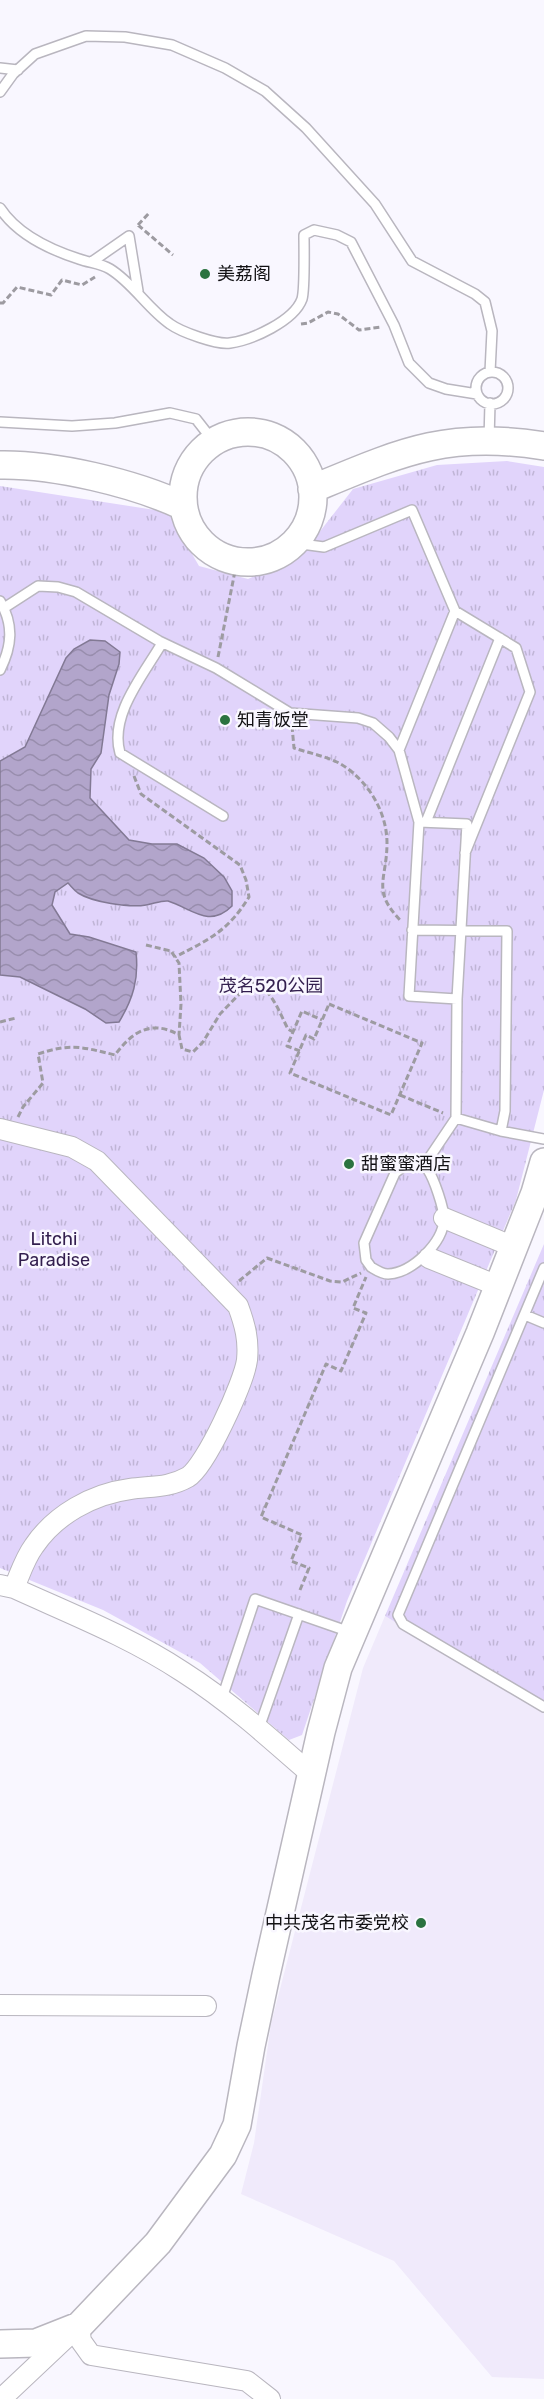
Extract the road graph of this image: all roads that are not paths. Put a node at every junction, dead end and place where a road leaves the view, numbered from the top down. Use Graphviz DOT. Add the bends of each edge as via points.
graph roads {
  1 [pos="0,68"];
  2 [pos="18,70"];
  3 [pos="0,92"];
  4 [pos="0,208"];
  5 [pos="93,261"];
  6 [pos="138,291"];
  7 [pos="490,372"];
  8 [pos="477,394"];
  9 [pos="490,403"];
  10 [pos="0,422"];
  11 [pos="489,440"];
  12 [pos="214,442"];
  13 [pos="544,446"];
  14 [pos="0,465"];
  15 [pos="312,489"];
  16 [pos="183,506"];
  17 [pos="294,543"];
  18 [pos="2,605"];
  19 [pos="455,611"];
  20 [pos="500,638"];
  21 [pos="162,643"];
  22 [pos="0,670"];
  23 [pos="399,750"];
  24 [pos="223,816"];
  25 [pos="422,822"];
  26 [pos="465,853"];
  27 [pos="461,931"];
  28 [pos="412,932"];
  29 [pos="457,999"];
  30 [pos="456,1118"];
  31 [pos="5,1130"];
  32 [pos="501,1131"];
  33 [pos="544,1139"];
  34 [pos="544,1162"];
  35 [pos="423,1167"];
  36 [pos="444,1218"];
  37 [pos="514,1247"];
  38 [pos="429,1258"];
  39 [pos="544,1268"];
  40 [pos="498,1286"];
  41 [pos="525,1315"];
  42 [pos="544,1323"];
  43 [pos="7,1586"];
  44 [pos="299,1614"];
  45 [pos="352,1633"];
  46 [pos="222,1698"];
  47 [pos="544,1707"];
  48 [pos="259,1729"];
  49 [pos="313,1776"];
  50 [pos="0,2006"];
  51 [pos="206,2006"];
  52 [pos="79,2326"];
  53 [pos="0,2344"];
  54 [pos="1,2399"];
  55 [pos="270,2399"];
  1 -- 2 [label="lane"];
  2 -- 3 [label="lane"];
  2 -- 7 [label="lane" via="35,54 86,36 125,37 172,45 265,91 306,128 375,204 412,261 485,302 492,331"];
  4 -- 5 [label="lane" via="25,234 69,255"];
  5 -- 6 [label="lane"];
  5 -- 6 [label="lane" via="129,236"];
  6 -- 8 [label="lane" via="170,324 198,337 229,344 273,328 290,315 302,298 304,235 314,230 336,235 351,242 409,363 429,383"];
  7 -- 8 [label="lane" via="480,377"];
  7 -- 9 [label="lane" via="503,376 508,387 503,399"];
  8 -- 9 [label="lane"];
  9 -- 11 [label="lane"];
  10 -- 12 [label="lane" via="72,426 170,413 196,419"];
  11 -- 13 [label="main road"];
  11 -- 15 [label="main road" via="453,441 410,450"];
  12 -- 15 [label="main road" via="245,432 272,436 299,457"];
  12 -- 16 [label="main road" via="190,467"];
  14 -- 16 [label="main road" via="54,468 157,494"];
  15 -- 17 [label="main road" via="310,518"];
  16 -- 17 [label="main road" via="197,539 227,560 263,561"];
  17 -- 19 [label="lane" via="324,547 412,510"];
  18 -- 21 [label="lane" via="38,586 58,587 76,592"];
  18 -- 22 [label="lane" via="11,637"];
  19 -- 20 [label="lane"];
  19 -- 23 [label="lane"];
  20 -- 25 [label="lane"];
  20 -- 26 [label="lane" via="516,648 530,692"];
  21 -- 23 [label="lane" via="216,668 290,713 365,721 381,730"];
  21 -- 24 [label="lane" via="128,700 118,729 120,753"];
  23 -- 25 [label="lane"];
  25 -- 26 [label="lane" via="467,824"];
  25 -- 28 [label="lane"];
  26 -- 27 [label="lane"];
  27 -- 28 [label="lane"];
  27 -- 29 [label="lane"];
  27 -- 32 [label="lane" via="507,931 505,1111"];
  28 -- 29 [label="lane" via="409,996"];
  29 -- 30 [label="lane"];
  30 -- 32 [label="lane"];
  30 -- 35 [label="lane"];
  31 -- 43 [label="street" via="72,1147 97,1161 238,1306 247,1330 243,1376 204,1460 189,1477 166,1486 128,1489 85,1502 60,1518 33,1547"];
  32 -- 33 [label="lane"];
  34 -- 37 [label="main road"];
  35 -- 36 [label="lane" via="436,1188"];
  35 -- 36 [label="lane" via="417,1162 395,1173 364,1243 366,1260 371,1267 388,1274 406,1269 432,1247"];
  36 -- 37 [label="street"];
  37 -- 40 [label="main road"];
  38 -- 40 [label="street"];
  39 -- 41 [label="lane"];
  40 -- 45 [label="main road"];
  41 -- 42 [label="lane"];
  41 -- 47 [label="lane" via="398,1615 403,1624"];
  43 -- 46 [label="street" via="140,1646"];
  44 -- 45 [label="lane"];
  44 -- 46 [label="lane" via="255,1599"];
  44 -- 48 [label="lane"];
  45 -- 49 [label="main road" via="333,1684"];
  46 -- 48 [label="street"];
  48 -- 49 [label="street"];
  49 -- 52 [label="main road" via="253,2036 237,2125 223,2155 158,2243"];
  50 -- 51 [label="street"];
  52 -- 53 [label="main road" via="36,2343"];
  52 -- 54 [label="street"];
  52 -- 55 [label="street" via="81,2341 91,2355 247,2381"];
}
